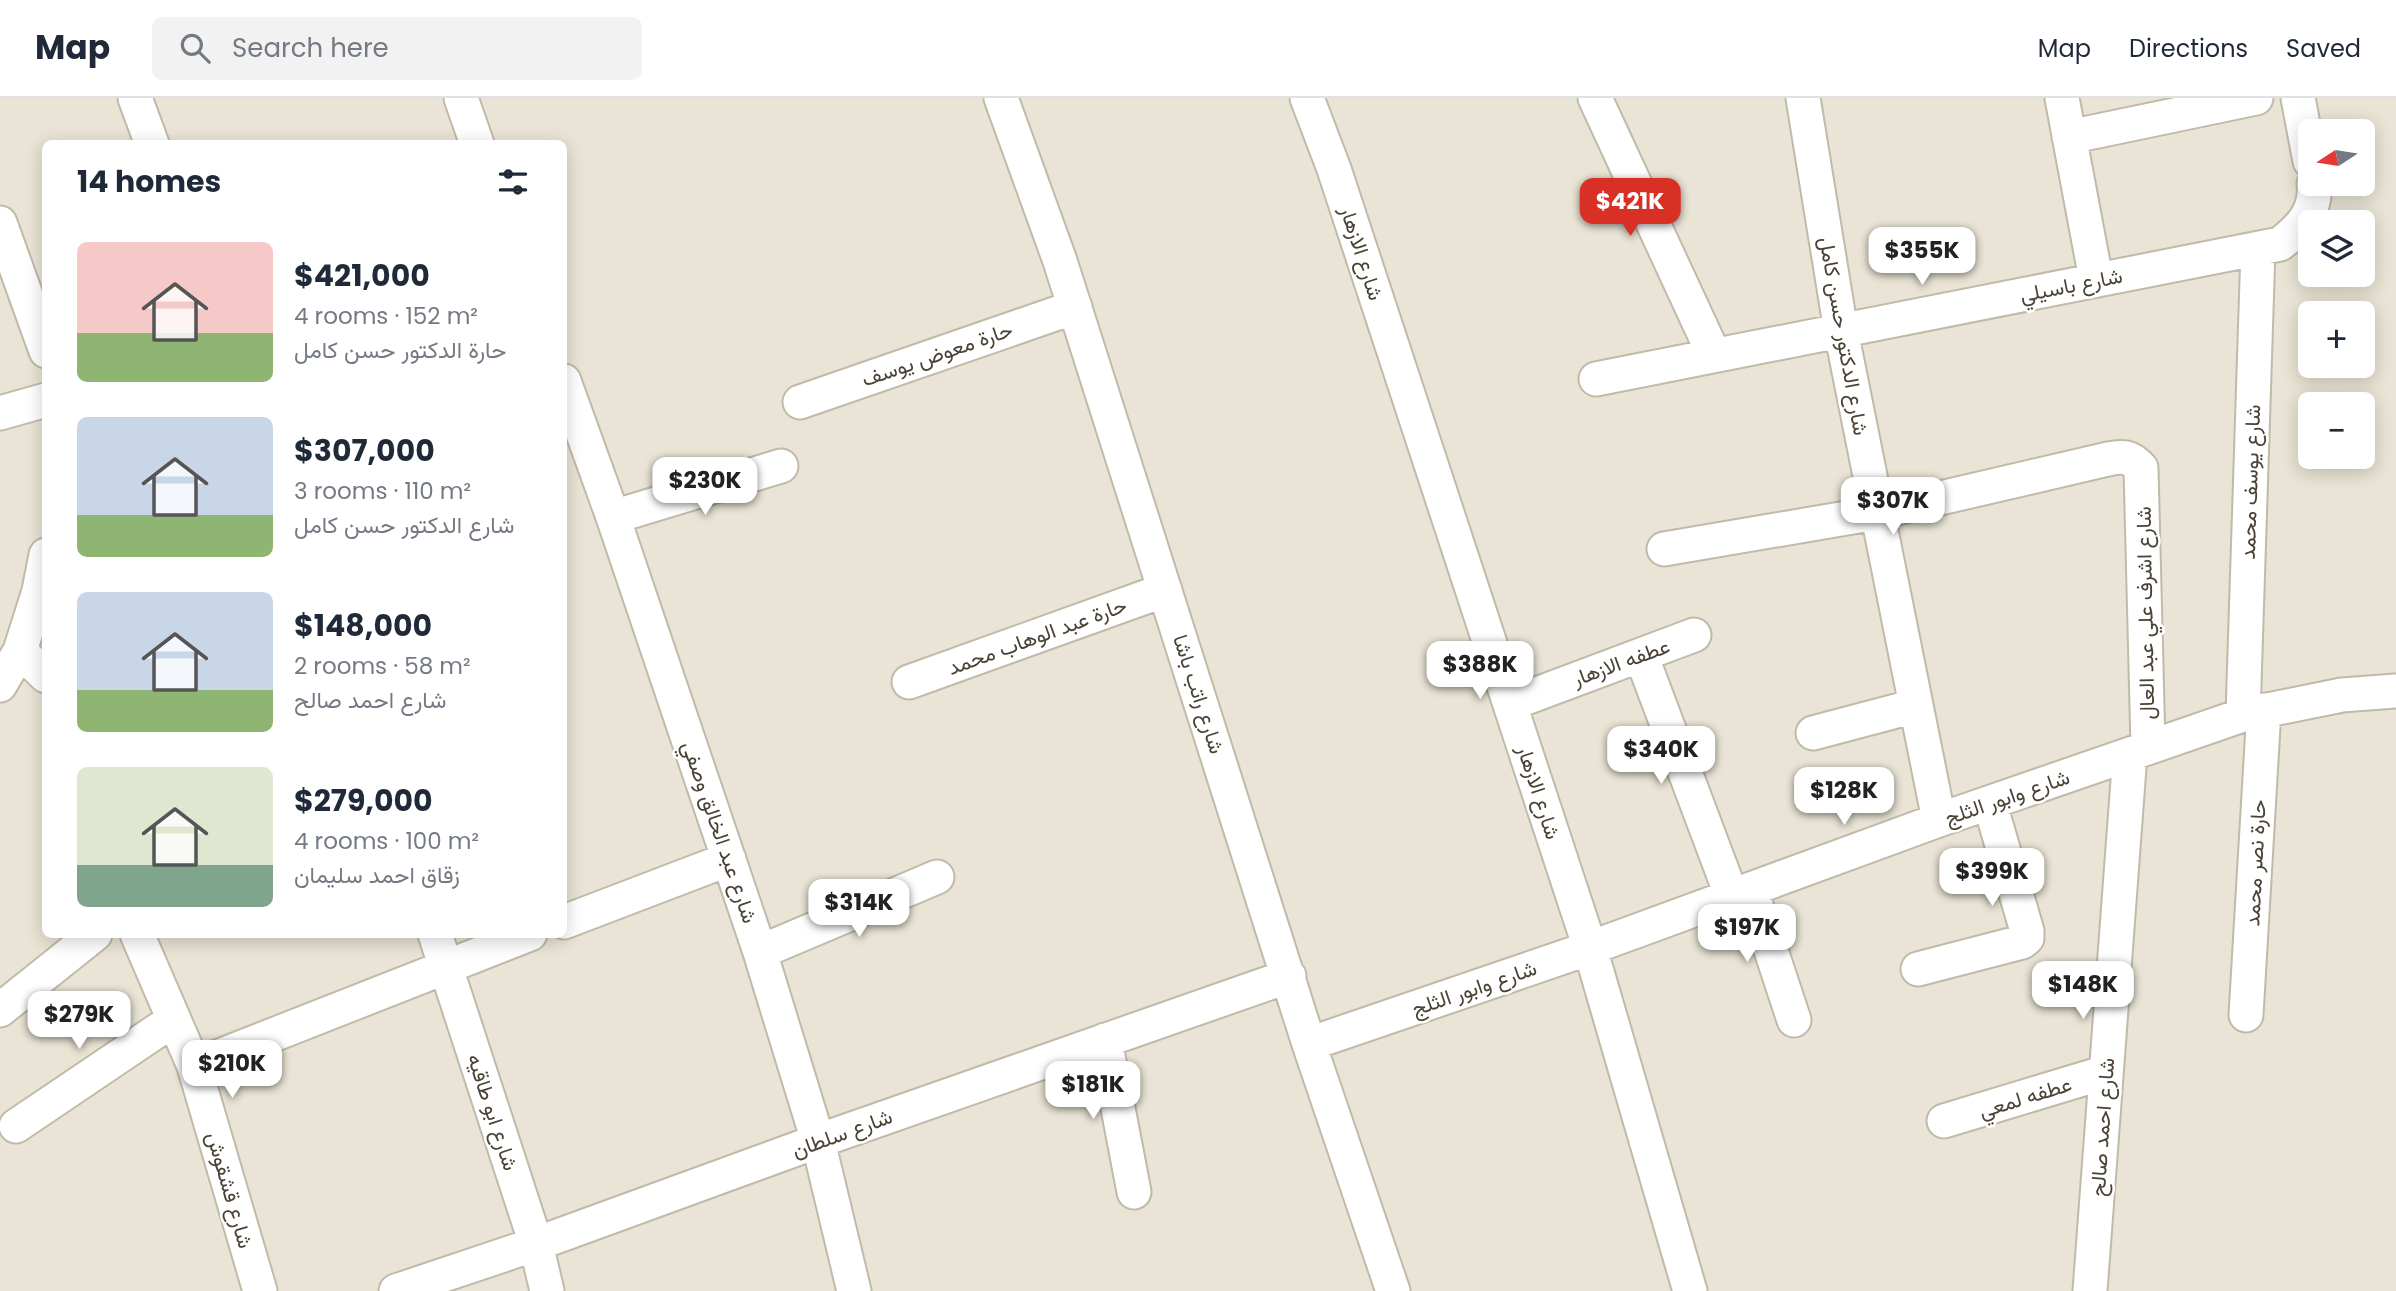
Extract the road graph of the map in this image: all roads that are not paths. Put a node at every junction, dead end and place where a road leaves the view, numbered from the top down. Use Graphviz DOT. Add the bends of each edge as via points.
graph roads {
  1 [pos="135,98"];
  2 [pos="461,98"];
  3 [pos="1001,98"];
  4 [pos="1307,98"];
  5 [pos="1595,98"];
  6 [pos="1803,98"];
  7 [pos="2062,98"];
  8 [pos="2256,98"];
  9 [pos="2298,98"];
  10 [pos="2302,119"];
  11 [pos="2069,137"];
  12 [pos="151,140"];
  13 [pos="476,140"];
  14 [pos="2313,196"];
  15 [pos="0,223"];
  16 [pos="2258,248"];
  17 [pos="2096,279"];
  18 [pos="1075,307"];
  19 [pos="1841,331"];
  20 [pos="42,340"];
  21 [pos="1714,355"];
  22 [pos="1596,379"];
  23 [pos="567,388"];
  24 [pos="42,401"];
  25 [pos="800,402"];
  26 [pos="0,413"];
  27 [pos="781,466"];
  28 [pos="1876,513"];
  29 [pos="613,517"];
  30 [pos="1664,549"];
  31 [pos="42,576"];
  32 [pos="1166,590"];
  33 [pos="1694,635"];
  34 [pos="20,651"];
  35 [pos="1641,655"];
  36 [pos="42,672"];
  37 [pos="909,682"];
  38 [pos="0,685"];
  39 [pos="2396,691"];
  40 [pos="1510,704"];
  41 [pos="1915,706"];
  42 [pos="2253,712"];
  43 [pos="1813,733"];
  44 [pos="2139,751"];
  45 [pos="1990,804"];
  46 [pos="1938,820"];
  47 [pos="729,859"];
  48 [pos="937,877"];
  49 [pos="1741,894"];
  50 [pos="567,921"];
  51 [pos="91,938"];
  52 [pos="139,938"];
  53 [pos="436,938"];
  54 [pos="520,938"];
  55 [pos="1590,948"];
  56 [pos="760,952"];
  57 [pos="446,966"];
  58 [pos="1918,969"];
  59 [pos="1289,976"];
  60 [pos="0,1010"];
  61 [pos="2246,1015"];
  62 [pos="173,1020"];
  63 [pos="1794,1020"];
  64 [pos="1105,1040"];
  65 [pos="1309,1044"];
  66 [pos="194,1066"];
  67 [pos="2106,1072"];
  68 [pos="1944,1121"];
  69 [pos="16,1126"];
  70 [pos="818,1141"];
  71 [pos="1134,1192"];
  72 [pos="536,1244"];
  73 [pos="260,1291"];
  74 [pos="396,1291"];
  75 [pos="547,1291"];
  76 [pos="854,1291"];
  77 [pos="1393,1291"];
  78 [pos="1690,1291"];
  79 [pos="2090,1291"];
  1 -- 12 [label="street"];
  2 -- 13 [label="street"];
  3 -- 18 [label="street, شارع راتب باشا"];
  4 -- 40 [label="street, شارع الازهار"];
  5 -- 21 [label="street"];
  6 -- 19 [label="street, شارع الدكتور حسن كامل"];
  7 -- 11 [label="street"];
  8 -- 11 [label="street"];
  9 -- 10 [label="street"];
  11 -- 17 [label="street"];
  14 -- 16 [label="street, شارع باسيلي" via="2311,211 2299,231 2280,244"];
  15 -- 20 [label="street"];
  16 -- 17 [label="street, شارع باسيلي"];
  16 -- 42 [label="street, شارع يوسف محمد"];
  17 -- 19 [label="street, شارع باسيلي"];
  18 -- 25 [label="street, حارة معوض يوسف"];
  18 -- 32 [label="street, شارع راتب باشا"];
  19 -- 21 [label="street, شارع باسيلي"];
  19 -- 28 [label="street, شارع الدكتور حسن كامل"];
  21 -- 22 [label="street, شارع باسيلي"];
  23 -- 29 [label="street, شارع عبد الخالق وصفي"];
  24 -- 26 [label="street"];
  27 -- 29 [label="street"];
  28 -- 30 [label="street"];
  28 -- 41 [label="street, شارع الدكتور حسن كامل"];
  28 -- 44 [label="street, شارع اشرف علي عبد العال" via="2123,456 2133,459 2141,468"];
  29 -- 47 [label="street, شارع عبد الخالق وصفي"];
  31 -- 34 [label="street"];
  32 -- 37 [label="street, حارة عبد الوهاب محمد"];
  32 -- 59 [label="street, شارع راتب باشا"];
  33 -- 35 [label="street, عطفه الازهار"];
  34 -- 36 [label="street"];
  34 -- 38 [label="street"];
  35 -- 40 [label="street, عطفه الازهار"];
  35 -- 49 [label="street"];
  39 -- 42 [label="street, شارع وابور الثلج" via="2342,695"];
  40 -- 55 [label="street, شارع الازهار"];
  41 -- 43 [label="street"];
  41 -- 46 [label="street, شارع الدكتور حسن كامل"];
  42 -- 44 [label="street, شارع وابور الثلج"];
  42 -- 61 [label="street, حارة نصر محمد"];
  44 -- 45 [label="street, شارع وابور الثلج"];
  44 -- 67 [label="street, شارع احمد صالح"];
  45 -- 46 [label="street, شارع وابور الثلج"];
  45 -- 58 [label="street" via="2027,938"];
  46 -- 49 [label="street, شارع وابور الثلج"];
  47 -- 50 [label="street"];
  47 -- 56 [label="street, شارع عبد الخالق وصفي"];
  48 -- 56 [label="street"];
  49 -- 55 [label="street, شارع وابور الثلج"];
  49 -- 63 [label="street"];
  51 -- 60 [label="street"];
  52 -- 62 [label="street, شارع قشقوش"];
  53 -- 57 [label="street, شارع ابو طاقيه"];
  54 -- 57 [label="street"];
  55 -- 65 [label="street, شارع وابور الثلج"];
  55 -- 78 [label="street, شارع الازهار"];
  56 -- 70 [label="street, شارع عبد الخالق وصفي"];
  57 -- 66 [label="street"];
  57 -- 72 [label="street, شارع ابو طاقيه"];
  59 -- 64 [label="street, شارع سلطان"];
  59 -- 65 [label="street, شارع راتب باشا"];
  62 -- 66 [label="street, شارع قشقوش"];
  62 -- 69 [label="street"];
  64 -- 70 [label="street, شارع سلطان"];
  64 -- 71 [label="street"];
  65 -- 77 [label="street, شارع راتب باشا"];
  66 -- 73 [label="street, شارع قشقوش"];
  67 -- 68 [label="street, عطفه لمعي"];
  67 -- 79 [label="street, شارع احمد صالح"];
  70 -- 72 [label="street, شارع سلطان"];
  70 -- 76 [label="street, شارع عبد الخالق وصفي"];
  72 -- 74 [label="street, شارع سلطان"];
  72 -- 75 [label="street, شارع ابو طاقيه"];
}
